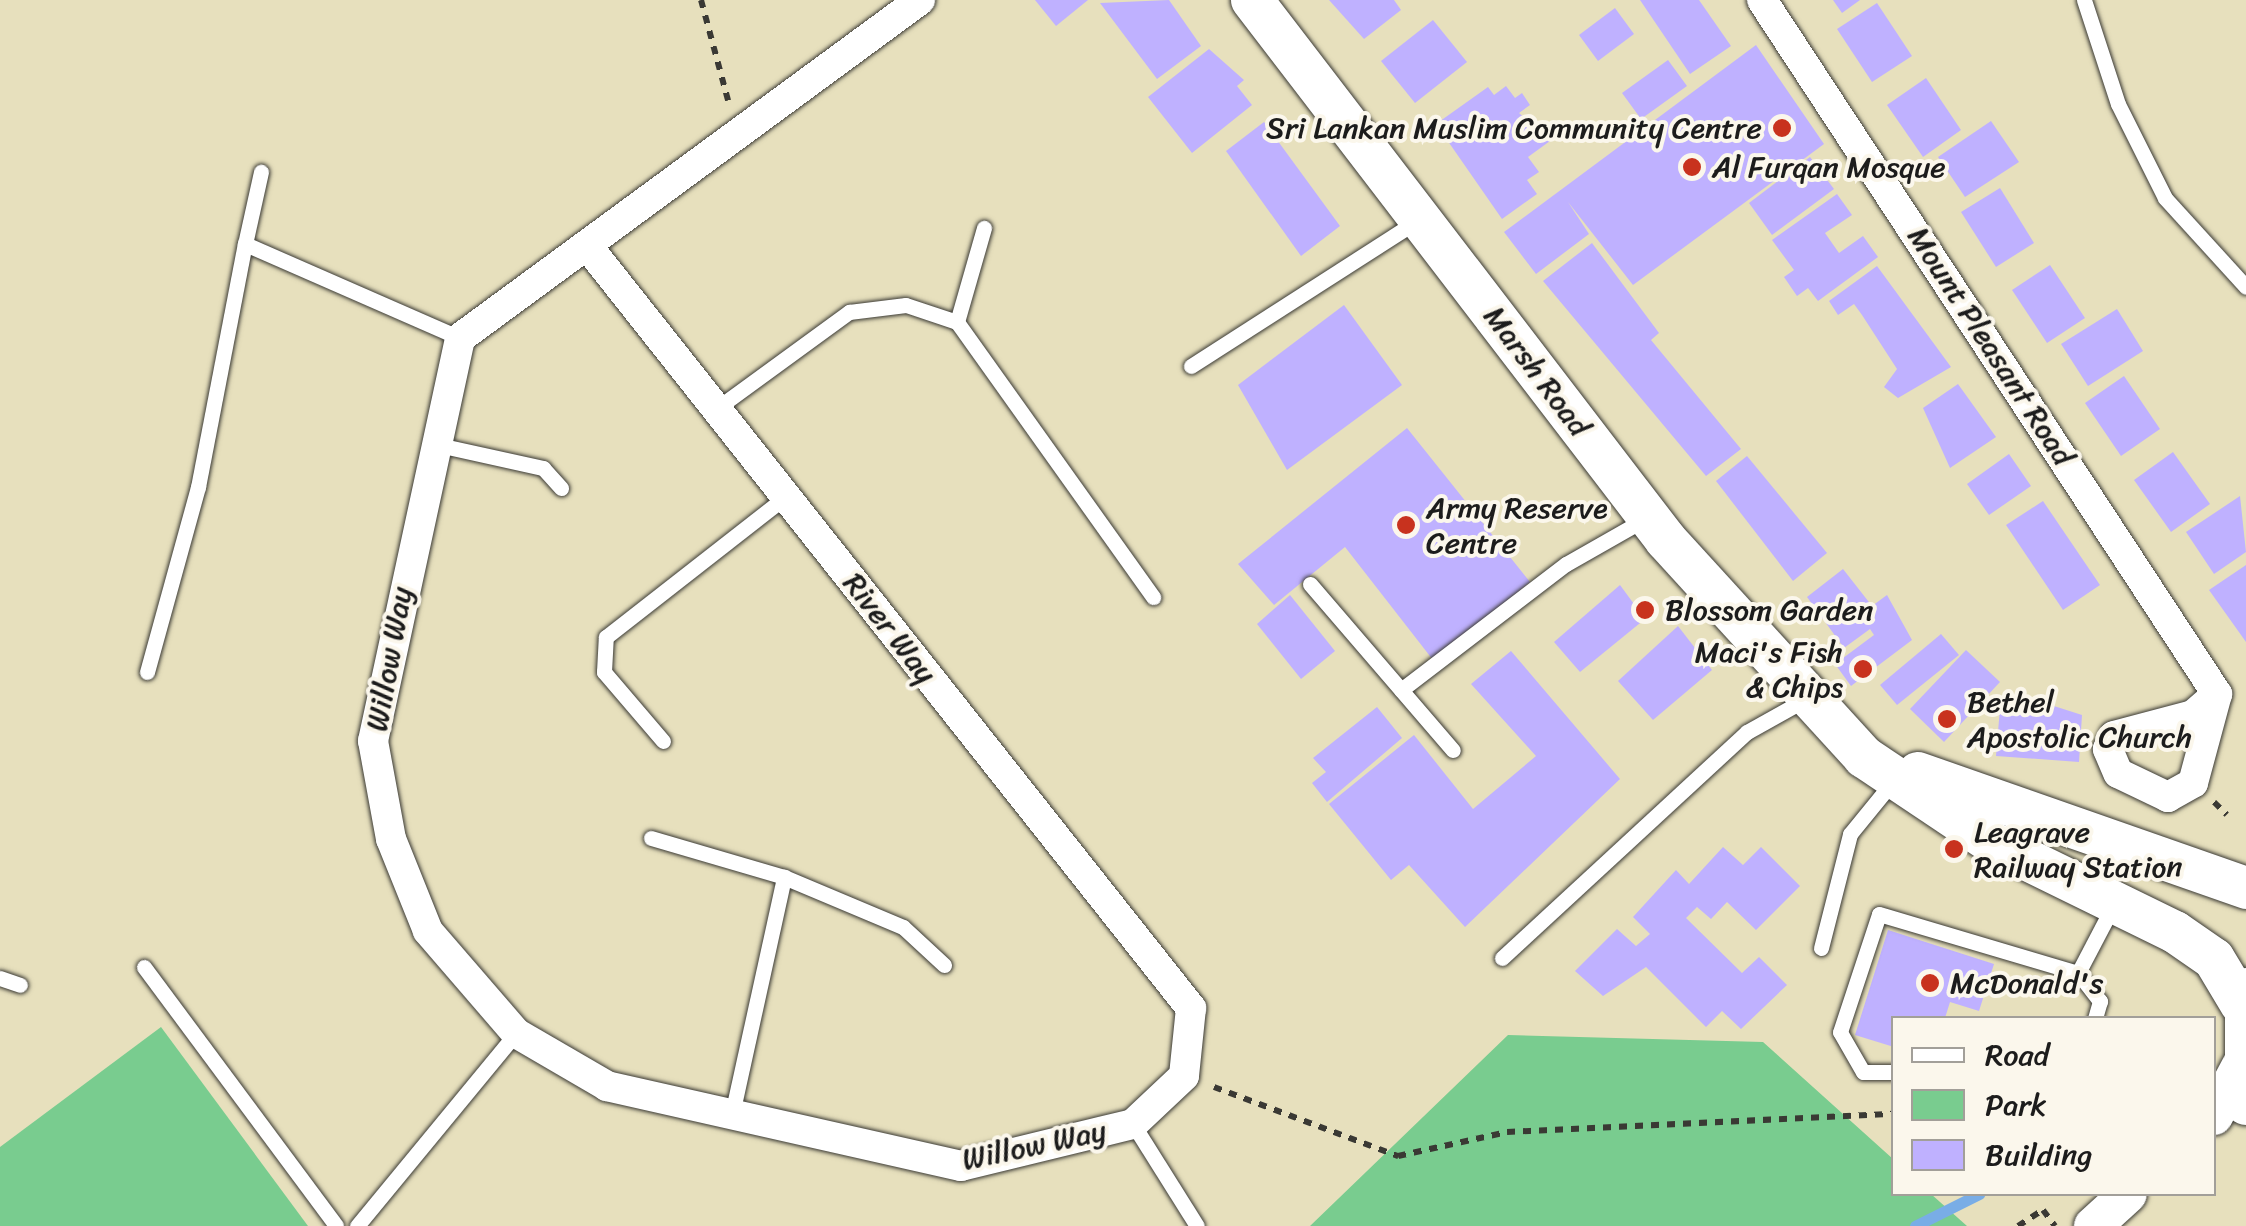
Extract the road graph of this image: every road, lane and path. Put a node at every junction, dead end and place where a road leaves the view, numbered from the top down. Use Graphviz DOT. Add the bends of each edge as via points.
graph roads {
  1 [pos="701,0"];
  2 [pos="1252,0"];
  3 [pos="1762,0"];
  4 [pos="2084,0"];
  5 [pos="912,2"];
  6 [pos="738,135"];
  7 [pos="261,172"];
  8 [pos="1421,219"];
  9 [pos="984,228"];
  10 [pos="245,244"];
  11 [pos="589,248"];
  12 [pos="2246,287"];
  13 [pos="957,322"];
  14 [pos="460,338"];
  15 [pos="1191,366"];
  16 [pos="716,409"];
  17 [pos="434,444"];
  18 [pos="561,488"];
  19 [pos="786,497"];
  20 [pos="1648,517"];
  21 [pos="1310,584"];
  22 [pos="1152,597"];
  23 [pos="146,672"];
  24 [pos="1402,690"];
  25 [pos="2217,694"];
  26 [pos="1810,697"];
  27 [pos="1838,729"];
  28 [pos="663,741"];
  29 [pos="1452,750"];
  30 [pos="1894,780"];
  31 [pos="651,838"];
  32 [pos="784,877"];
  33 [pos="2246,888"];
  34 [pos="2116,902"];
  35 [pos="1821,948"];
  36 [pos="1502,958"];
  37 [pos="944,965"];
  38 [pos="144,967"];
  39 [pos="2078,973"];
  40 [pos="0,978"];
  41 [pos="20,985"];
  42 [pos="2243,996"];
  43 [pos="2096,1016"];
  44 [pos="516,1034"];
  45 [pos="1891,1072"];
  46 [pos="1184,1076"];
  47 [pos="2243,1086"];
  48 [pos="732,1114"];
  49 [pos="1891,1114"];
  50 [pos="2216,1114"];
  51 [pos="1133,1124"];
  52 [pos="2126,1196"];
  53 [pos="336,1226"];
  54 [pos="357,1226"];
  55 [pos="1197,1226"];
  56 [pos="2018,1226"];
  57 [pos="2055,1226"];
  58 [pos="2093,1226"];
  1 -- 6 [label="path"];
  2 -- 8 [label="main road, Marsh Road"];
  3 -- 25 [label="street, Mount Pleasant Road"];
  4 -- 12 [label="lane" via="2118,104 2165,198"];
  5 -- 6 [label="street"];
  6 -- 11 [label="street"];
  7 -- 10 [label="lane"];
  8 -- 15 [label="lane"];
  8 -- 20 [label="main road, Marsh Road"];
  9 -- 13 [label="lane"];
  10 -- 14 [label="lane"];
  10 -- 23 [label="lane" via="198,487"];
  11 -- 14 [label="street"];
  11 -- 16 [label="street, River Way"];
  13 -- 16 [label="lane" via="906,305 849,312"];
  13 -- 22 [label="lane"];
  14 -- 17 [label="street, Willow Way"];
  16 -- 19 [label="street, River Way"];
  17 -- 18 [label="lane" via="543,468"];
  17 -- 44 [label="street, Willow Way" via="373,741 392,839 428,931"];
  19 -- 28 [label="lane" via="606,637 604,672"];
  19 -- 46 [label="street, River Way" via="1191,1008"];
  20 -- 24 [label="lane" via="1566,564"];
  20 -- 26 [label="main road, Marsh Road"];
  21 -- 24 [label="lane"];
  24 -- 29 [label="lane"];
  26 -- 27 [label="main road, Marsh Road"];
  26 -- 36 [label="lane" via="1747,732"];
  27 -- 30 [label="main road, Marsh Road"];
  27 -- 33 [label="main road, Marsh Road" via="1965,794"];
  30 -- 34 [label="main road, Marsh Road" via="1991,842"];
  30 -- 35 [label="lane" via="1850,834"];
  31 -- 32 [label="lane"];
  32 -- 37 [label="lane" via="902,927"];
  32 -- 48 [label="lane"];
  34 -- 39 [label="lane" via="2099,918"];
  34 -- 42 [label="main road, Marsh Road" via="2214,959"];
  38 -- 53 [label="lane"];
  39 -- 43 [label="lane" via="2100,1001"];
  39 -- 45 [label="lane" via="1880,914 1840,1032 1863,1072"];
  40 -- 41 [label="lane"];
  42 -- 47 [label="main road"];
  44 -- 48 [label="street, Willow Way" via="608,1086"];
  44 -- 54 [label="lane"];
  46 -- 49 [label="path" via="1398,1156 1507,1132"];
  46 -- 51 [label="street, Willow Way"];
  47 -- 50 [label="street"];
  48 -- 51 [label="street, Willow Way" via="961,1166"];
  51 -- 55 [label="lane"];
  52 -- 58 [label="street"];
  56 -- 57 [label="path" via="2043,1210"];
}
